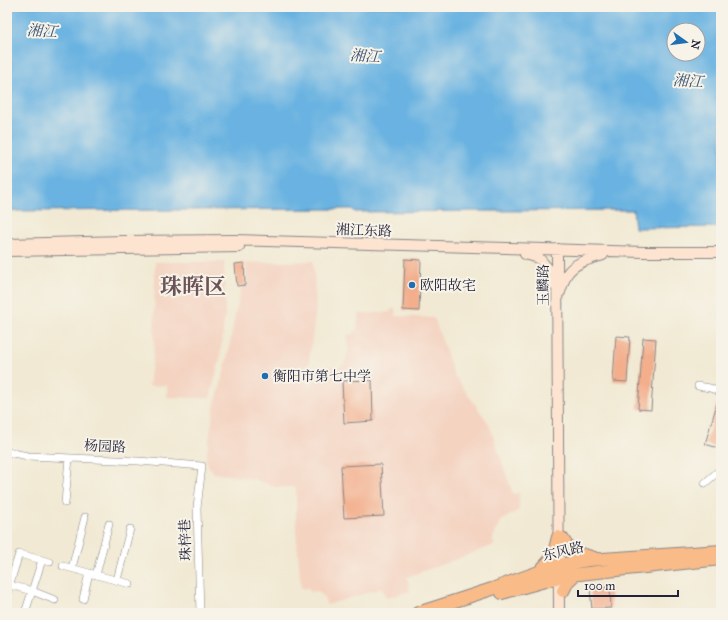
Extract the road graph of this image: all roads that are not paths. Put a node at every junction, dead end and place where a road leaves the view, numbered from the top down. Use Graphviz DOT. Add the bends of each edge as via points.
graph roads {
  1 [pos="7,244"];
  2 [pos="7,251"];
  3 [pos="721,252"];
  4 [pos="558,253"];
  5 [pos="525,254"];
  6 [pos="603,255"];
  7 [pos="721,257"];
  8 [pos="559,292"];
  9 [pos="698,386"];
  10 [pos="721,392"];
  11 [pos="7,452"];
  12 [pos="69,458"];
  13 [pos="202,466"];
  14 [pos="721,469"];
  15 [pos="705,483"];
  16 [pos="65,502"];
  17 [pos="85,517"];
  18 [pos="109,524"];
  19 [pos="130,529"];
  20 [pos="560,538"];
  21 [pos="721,551"];
  22 [pos="597,559"];
  23 [pos="721,559"];
  24 [pos="42,560"];
  25 [pos="50,562"];
  26 [pos="63,566"];
  27 [pos="72,568"];
  28 [pos="561,570"];
  29 [pos="93,574"];
  30 [pos="576,574"];
  31 [pos="541,577"];
  32 [pos="118,580"];
  33 [pos="130,584"];
  34 [pos="10,585"];
  35 [pos="32,591"];
  36 [pos="561,591"];
  37 [pos="7,593"];
  38 [pos="83,599"];
  39 [pos="55,600"];
  40 [pos="25,613"];
  41 [pos="200,613"];
  42 [pos="418,613"];
  43 [pos="442,613"];
  44 [pos="559,613"];
  45 [pos="563,613"];
  1 -- 4 [label="main road, 湘江东路" via="234,240"];
  2 -- 5 [label="main road, 湘江东路" via="234,246"];
  3 -- 4 [label="main road, 湘江东路"];
  4 -- 5 [label="main road, 湘江东路"];
  4 -- 6 [label="main road, 湘江东路"];
  4 -- 8 [label="main road, 玉麟路"];
  5 -- 8 [label="main road" via="539,258 549,270"];
  6 -- 7 [label="main road, 湘江东路"];
  6 -- 8 [label="main road" via="576,265 566,274"];
  8 -- 20 [label="main road, 玉麟路"];
  9 -- 10 [label="street"];
  11 -- 12 [label="street, 杨园路"];
  12 -- 13 [label="street, 杨园路"];
  12 -- 16 [label="street"];
  13 -- 41 [label="street, 珠梓巷" via="197,508"];
  14 -- 15 [label="street"];
  17 -- 27 [label="street"];
  18 -- 29 [label="street"];
  19 -- 32 [label="street"];
  20 -- 22 [label="highway" via="578,553"];
  20 -- 28 [label="main road, 玉麟路"];
  20 -- 31 [label="highway"];
  21 -- 22 [label="highway, 东风路"];
  22 -- 28 [label="highway, 东风路"];
  23 -- 30 [label="highway, 东风路"];
  24 -- 25 [label="street"];
  24 -- 34 [label="street" via="19,554"];
  24 -- 35 [label="street"];
  26 -- 27 [label="street"];
  27 -- 29 [label="street"];
  28 -- 30 [label="highway, 东风路"];
  28 -- 31 [label="highway, 东风路"];
  28 -- 36 [label="main road, 玉麟路"];
  29 -- 32 [label="street"];
  29 -- 38 [label="street"];
  30 -- 36 [label="highway"];
  31 -- 36 [label="highway"];
  31 -- 42 [label="highway, 东风路" via="492,589"];
  31 -- 43 [label="highway, 东风路"];
  32 -- 33 [label="street"];
  34 -- 35 [label="street"];
  34 -- 37 [label="street"];
  35 -- 39 [label="street"];
  35 -- 40 [label="street"];
  36 -- 44 [label="main road, 玉麟路"];
  36 -- 45 [label="main road, 玉麟路"];
}
